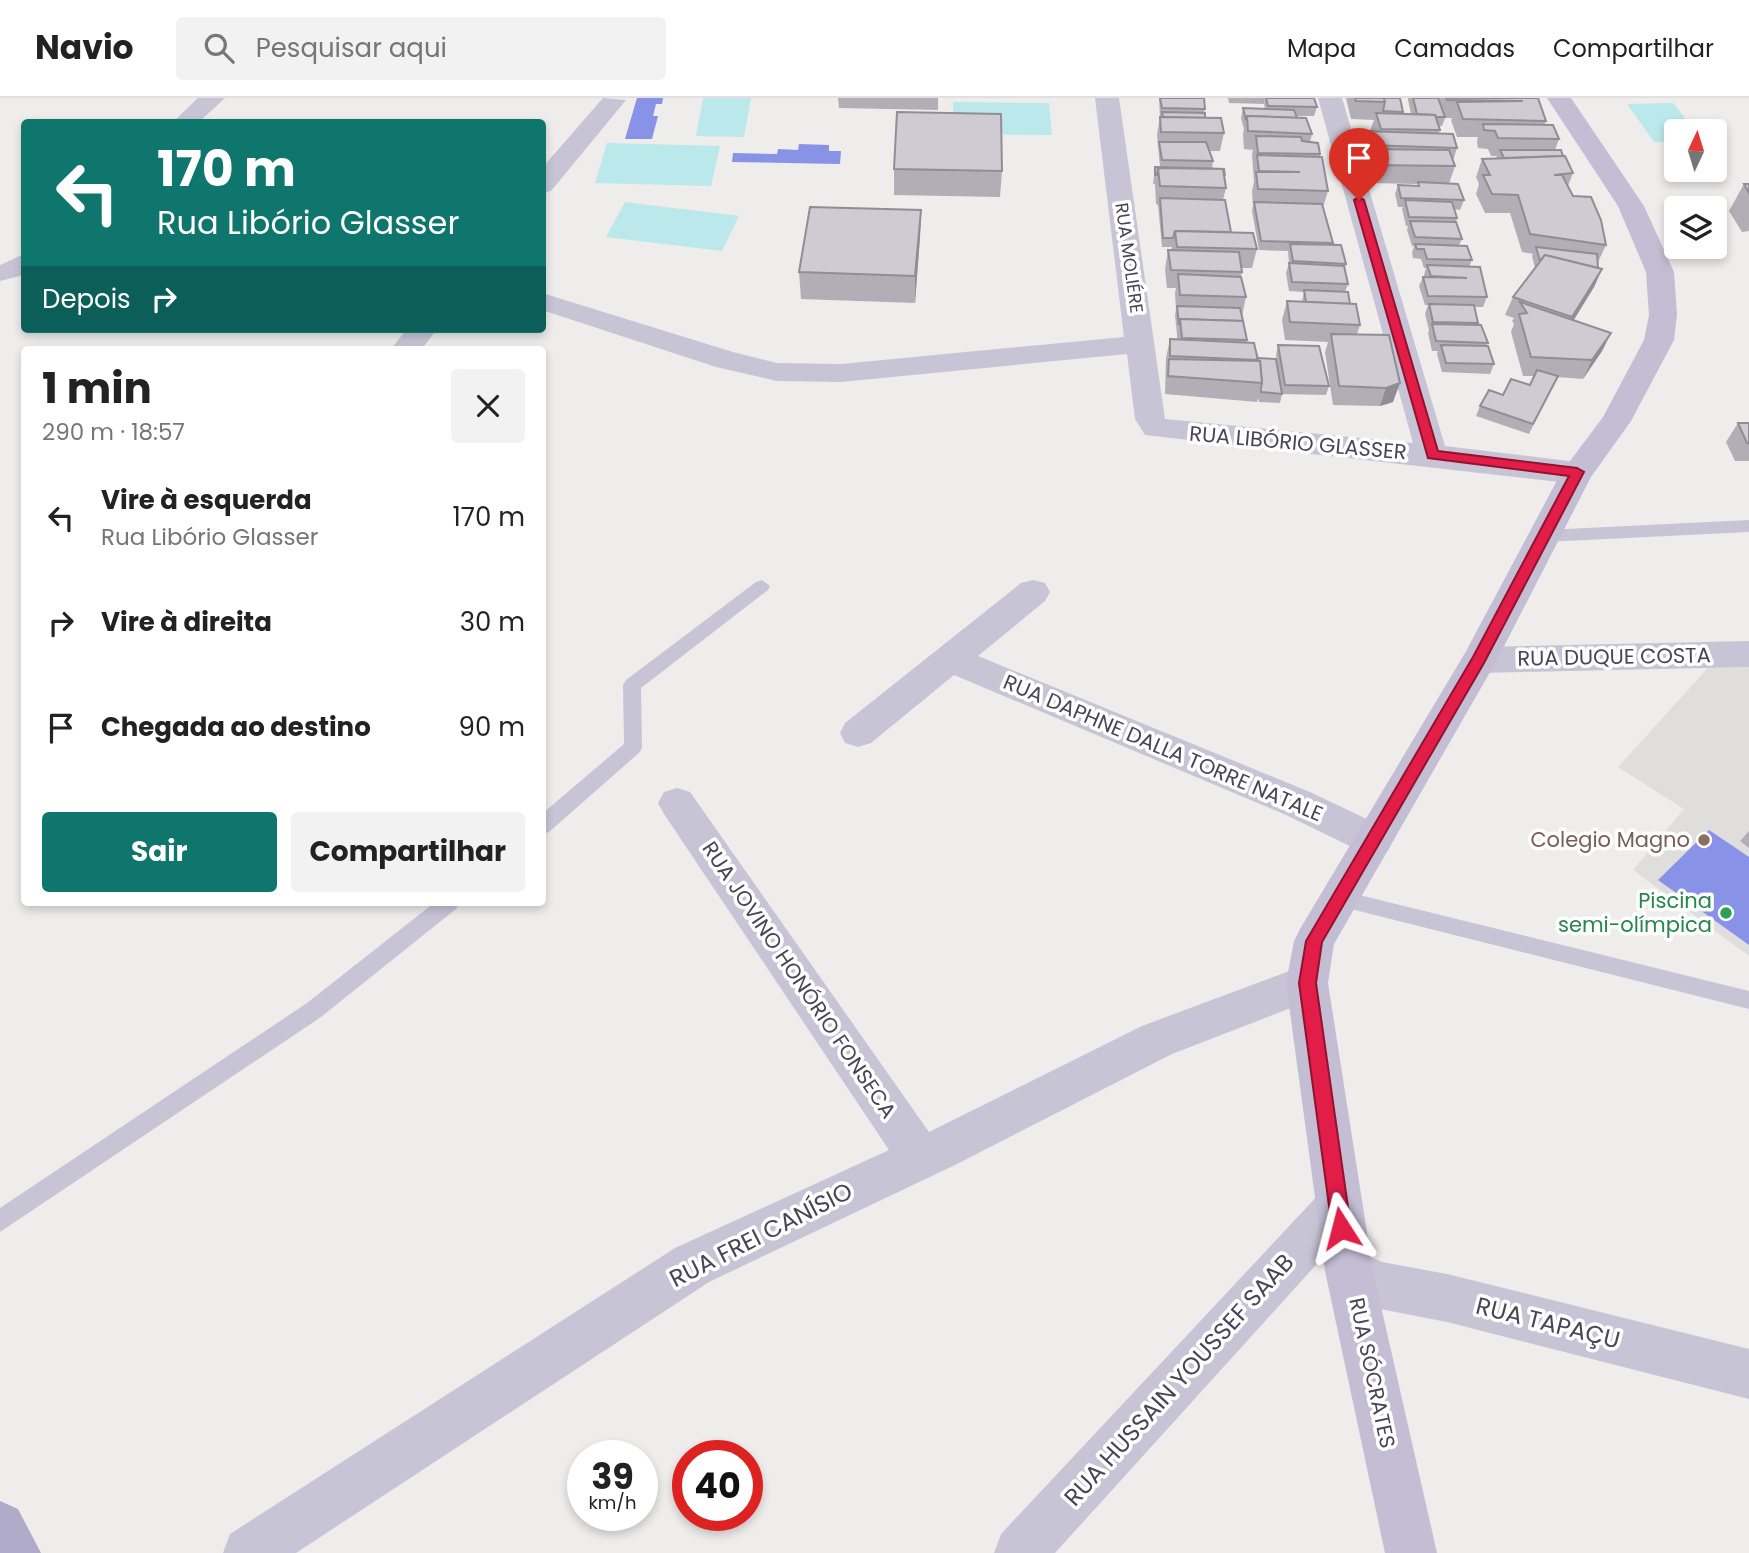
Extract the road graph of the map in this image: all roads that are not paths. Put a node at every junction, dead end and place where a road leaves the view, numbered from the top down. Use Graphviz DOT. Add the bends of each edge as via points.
graph roads {
  1 [pos="213,98"];
  2 [pos="1107,98"];
  3 [pos="1330,98"];
  4 [pos="1559,98"];
  5 [pos="614,100"];
  6 [pos="188,119"];
  7 [pos="546,180"];
  8 [pos="546,302"];
  9 [pos="1142,344"];
  10 [pos="1150,419"];
  11 [pos="1432,455"];
  12 [pos="1577,472"];
  13 [pos="1749,526"];
  14 [pos="1545,536"];
  15 [pos="762,586"];
  16 [pos="1033,592"];
  17 [pos="1749,654"];
  18 [pos="950,659"];
  19 [pos="1479,660"];
  20 [pos="858,733"];
  21 [pos="677,803"];
  22 [pos="546,823"];
  23 [pos="1374,840"];
  24 [pos="1339,898"];
  25 [pos="445,906"];
  26 [pos="1307,983"];
  27 [pos="1749,1000"];
  28 [pos="920,1157"];
  29 [pos="1338,1207"];
  30 [pos="0,1221"];
  31 [pos="1349,1271"];
  32 [pos="1749,1374"];
  33 [pos="0,1527"];
  34 [pos="15,1553"];
  35 [pos="249,1553"];
  36 [pos="1020,1553"];
  37 [pos="1411,1553"];
  1 -- 6 [label="street"];
  2 -- 9 [label="street, RUA MOLIÉRE"];
  3 -- 11 [label="street"];
  4 -- 12 [label="street, RUA SÓCRATES" via="1631,206 1660,272 1659,340 1616,421"];
  5 -- 7 [label="street"];
  8 -- 9 [label="street" via="777,372 841,373"];
  9 -- 10 [label="street, RUA MOLIÉRE"];
  10 -- 11 [label="street, RUA LIBÓRIO GLASSER" via="1156,428 1171,431"];
  11 -- 12 [label="street, RUA LIBÓRIO GLASSER"];
  12 -- 14 [label="street, RUA SÓCRATES"];
  13 -- 14 [label="lane"];
  14 -- 19 [label="street, RUA SÓCRATES"];
  15 -- 22 [label="lane" via="632,685 634,747"];
  16 -- 18 [label="street"];
  17 -- 19 [label="street, RUA DUQUE COSTA"];
  18 -- 20 [label="street"];
  18 -- 23 [label="street, RUA DAPHNE DALLA TORRE NATALE" via="1297,803"];
  19 -- 23 [label="street, RUA SÓCRATES"];
  21 -- 28 [label="street, RUA JOVINO HONÓRIO FONSECA"];
  23 -- 24 [label="street, RUA SÓCRATES"];
  24 -- 26 [label="street, RUA SÓCRATES" via="1314,941"];
  24 -- 27 [label="lane"];
  25 -- 30 [label="lane" via="314,1010"];
  26 -- 28 [label="street, RUA FREI CANÍSIO" via="1157,1040"];
  26 -- 29 [label="street, RUA SÓCRATES"];
  28 -- 35 [label="street, RUA FREI CANÍSIO" via="692,1265"];
  29 -- 31 [label="street, RUA SÓCRATES"];
  29 -- 36 [label="street, RUA HUSSAIN YOUSSEF SAAB"];
  31 -- 32 [label="street, RUA TAPAÇU" via="1380,1285"];
  31 -- 37 [label="street, RUA SÓCRATES"];
  33 -- 34 [label="main road"];
}
